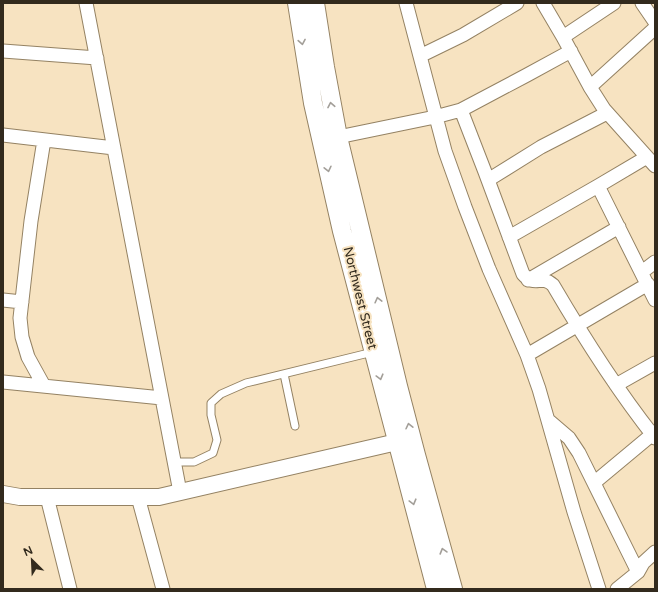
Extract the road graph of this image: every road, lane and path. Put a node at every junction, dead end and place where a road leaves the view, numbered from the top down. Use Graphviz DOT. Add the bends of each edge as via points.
graph roads {
  1 [pos="86,3"];
  2 [pos="296,3"];
  3 [pos="315,3"];
  4 [pos="406,3"];
  5 [pos="517,3"];
  6 [pos="543,3"];
  7 [pos="614,3"];
  8 [pos="642,3"];
  9 [pos="655,22"];
  10 [pos="655,28"];
  11 [pos="564,37"];
  12 [pos="3,51"];
  13 [pos="571,51"];
  14 [pos="420,56"];
  15 [pos="97,58"];
  16 [pos="590,87"];
  17 [pos="460,110"];
  18 [pos="607,113"];
  19 [pos="435,117"];
  20 [pos="3,135"];
  21 [pos="338,137"];
  22 [pos="44,140"];
  23 [pos="114,148"];
  24 [pos="651,161"];
  25 [pos="488,180"];
  26 [pos="598,186"];
  27 [pos="619,226"];
  28 [pos="509,237"];
  29 [pos="655,262"];
  30 [pos="642,272"];
  31 [pos="528,280"];
  32 [pos="648,284"];
  33 [pos="3,300"];
  34 [pos="655,300"];
  35 [pos="22,302"];
  36 [pos="577,326"];
  37 [pos="374,352"];
  38 [pos="527,355"];
  39 [pos="655,363"];
  40 [pos="284,374"];
  41 [pos="3,382"];
  42 [pos="616,385"];
  43 [pos="44,386"];
  44 [pos="162,398"];
  45 [pos="548,420"];
  46 [pos="295,426"];
  47 [pos="654,435"];
  48 [pos="397,442"];
  49 [pos="175,462"];
  50 [pos="595,482"];
  51 [pos="180,492"];
  52 [pos="3,494"];
  53 [pos="47,497"];
  54 [pos="138,497"];
  55 [pos="655,552"];
  56 [pos="638,572"];
  57 [pos="70,589"];
  58 [pos="163,589"];
  59 [pos="436,589"];
  60 [pos="453,589"];
  61 [pos="599,589"];
  62 [pos="617,589"];
  1 -- 15 [label="street"];
  2 -- 37 [label="main road, Northwest Street, one-way" via="313,103 342,231"];
  21 -- 3 [label="main road, Northwest Street, one-way"];
  4 -- 14 [label="street"];
  5 -- 14 [label="street" via="463,35"];
  6 -- 11 [label="street"];
  7 -- 11 [label="street"];
  8 -- 9 [label="street"];
  10 -- 16 [label="street"];
  11 -- 13 [label="street"];
  12 -- 15 [label="street"];
  13 -- 16 [label="street"];
  13 -- 17 [label="street"];
  14 -- 19 [label="street"];
  15 -- 23 [label="street"];
  16 -- 18 [label="street"];
  17 -- 19 [label="street"];
  17 -- 25 [label="street"];
  18 -- 24 [label="street"];
  18 -- 25 [label="street" via="541,147"];
  19 -- 21 [label="street"];
  19 -- 38 [label="street" via="465,207"];
  20 -- 22 [label="street"];
  60 -- 21 [label="main road, Northwest Street, one-way" via="416,455"];
  22 -- 23 [label="street"];
  22 -- 35 [label="street"];
  23 -- 44 [label="street"];
  24 -- 26 [label="street"];
  25 -- 28 [label="street"];
  26 -- 27 [label="street"];
  26 -- 28 [label="street"];
  27 -- 30 [label="street"];
  27 -- 31 [label="street"];
  28 -- 31 [label="street" via="523,274"];
  29 -- 30 [label="street"];
  30 -- 32 [label="street"];
  31 -- 36 [label="street" via="549,281"];
  32 -- 34 [label="street"];
  32 -- 36 [label="street"];
  33 -- 35 [label="street"];
  35 -- 43 [label="street" via="22,337 28,357"];
  36 -- 38 [label="street"];
  36 -- 42 [label="street"];
  37 -- 40 [label="lane"];
  37 -- 48 [label="main road, Northwest Street, one-way"];
  38 -- 45 [label="street"];
  39 -- 42 [label="street"];
  40 -- 46 [label="lane"];
  40 -- 49 [label="lane" via="246,383 221,394 211,403 217,440 213,453 194,462"];
  41 -- 43 [label="street"];
  42 -- 47 [label="street"];
  43 -- 44 [label="street"];
  44 -- 49 [label="street"];
  45 -- 50 [label="street" via="569,438"];
  45 -- 61 [label="street"];
  47 -- 50 [label="street"];
  48 -- 51 [label="street"];
  48 -- 59 [label="main road, Northwest Street, one-way"];
  49 -- 51 [label="street"];
  50 -- 56 [label="street"];
  51 -- 54 [label="street" via="159,497"];
  52 -- 53 [label="street"];
  53 -- 54 [label="street"];
  53 -- 57 [label="street"];
  54 -- 58 [label="street"];
  55 -- 56 [label="street" via="643,563"];
  56 -- 62 [label="street"];
}
